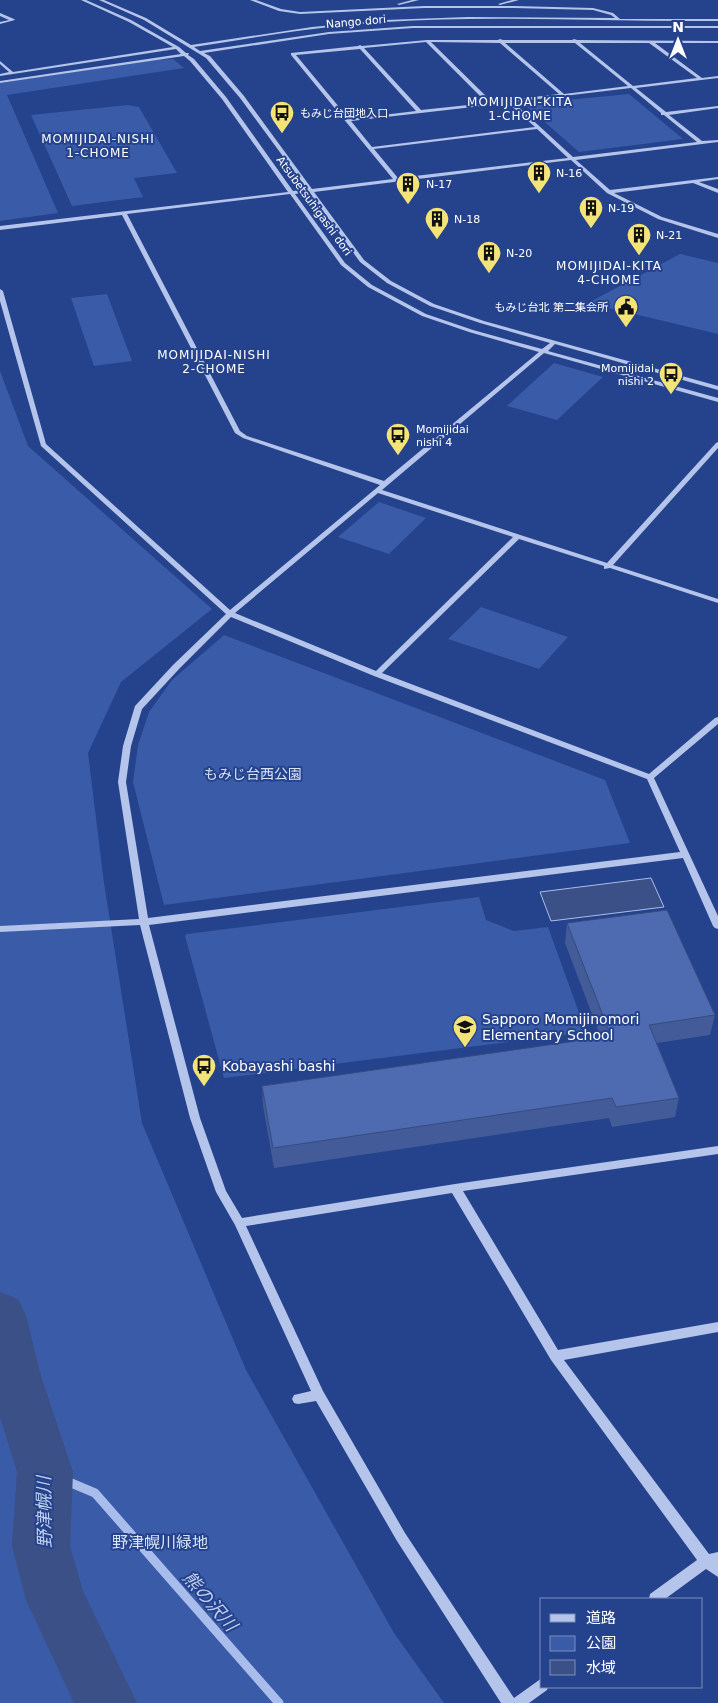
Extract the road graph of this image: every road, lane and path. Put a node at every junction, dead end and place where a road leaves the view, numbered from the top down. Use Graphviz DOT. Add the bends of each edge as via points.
graph roads {
  1 [pos="83,0"];
  2 [pos="101,0"];
  3 [pos="252,0"];
  4 [pos="417,0"];
  5 [pos="517,0"];
  6 [pos="488,7"];
  7 [pos="377,9"];
  8 [pos="0,14"];
  9 [pos="618,20"];
  10 [pos="718,20"];
  11 [pos="0,23"];
  12 [pos="620,26"];
  13 [pos="718,27"];
  14 [pos="500,40"];
  15 [pos="574,40"];
  16 [pos="427,41"];
  17 [pos="649,41"];
  18 [pos="718,42"];
  19 [pos="192,46"];
  20 [pos="360,46"];
  21 [pos="177,48"];
  22 [pos="201,52"];
  23 [pos="185,54"];
  24 [pos="0,62"];
  25 [pos="12,73"];
  26 [pos="0,75"];
  27 [pos="718,77"];
  28 [pos="701,79"];
  29 [pos="0,82"];
  30 [pos="630,88"];
  31 [pos="564,96"];
  32 [pos="510,102"];
  33 [pos="490,103"];
  34 [pos="718,107"];
  35 [pos="419,111"];
  36 [pos="663,114"];
  37 [pos="349,120"];
  38 [pos="537,128"];
  39 [pos="718,141"];
  40 [pos="701,143"];
  41 [pos="372,148"];
  42 [pos="570,158"];
  43 [pos="718,178"];
  44 [pos="396,179"];
  45 [pos="694,181"];
  46 [pos="310,189"];
  47 [pos="718,191"];
  48 [pos="290,192"];
  49 [pos="609,192"];
  50 [pos="124,213"];
  51 [pos="0,228"];
  52 [pos="718,236"];
  53 [pos="0,291"];
  54 [pos="553,343"];
  55 [pos="544,351"];
  56 [pos="718,388"];
  57 [pos="718,400"];
  58 [pos="718,444"];
  59 [pos="380,487"];
  60 [pos="516,538"];
  61 [pos="607,567"];
  62 [pos="718,601"];
  63 [pos="230,614"];
  64 [pos="377,674"];
  65 [pos="718,720"];
  66 [pos="650,776"];
  67 [pos="684,855"];
  68 [pos="144,922"];
  69 [pos="718,926"];
  70 [pos="0,929"];
  71 [pos="718,1150"];
  72 [pos="455,1188"];
  73 [pos="239,1223"];
  74 [pos="718,1327"];
  75 [pos="555,1356"];
  76 [pos="319,1395"];
  77 [pos="298,1399"];
  78 [pos="712,1560"];
  79 [pos="718,1571"];
  80 [pos="656,1598"];
  81 [pos="540,1686"];
  82 [pos="509,1703"];
  83 [pos="518,1703"];
  1 -- 21 [label="street, Atsubetsuhigashi dori" via="130,21"];
  2 -- 19 [label="street, Atsubetsuhigashi dori"];
  3 -- 7 [label="street" via="300,13"];
  4 -- 7 [label="street"];
  5 -- 6 [label="street"];
  6 -- 7 [label="street"];
  6 -- 9 [label="street" via="593,10 612,14"];
  8 -- 11 [label="street" via="13,20"];
  9 -- 10 [label="street, Nango dori"];
  9 -- 12 [label="street"];
  9 -- 19 [label="street, Nango dori" via="478,18 386,21"];
  12 -- 13 [label="street, Nango dori"];
  12 -- 22 [label="street, Nango dori" via="404,27 306,36"];
  14 -- 15 [label="street"];
  14 -- 16 [label="street"];
  14 -- 31 [label="street"];
  15 -- 17 [label="street"];
  15 -- 30 [label="street"];
  16 -- 20 [label="street"];
  16 -- 33 [label="street"];
  17 -- 18 [label="street"];
  17 -- 28 [label="street"];
  19 -- 21 [label="street, Nango dori"];
  19 -- 22 [label="street, Atsubetsuhigashi dori"];
  20 -- 35 [label="street"];
  20 -- 37 [label="street" via="294,54"];
  21 -- 23 [label="street, Atsubetsuhigashi dori"];
  21 -- 25 [label="street, Nango dori"];
  22 -- 23 [label="street, Nango dori"];
  22 -- 46 [label="street, Atsubetsuhigashi dori" via="242,97"];
  23 -- 29 [label="street, Nango dori"];
  23 -- 48 [label="street, Atsubetsuhigashi dori" via="224,98"];
  24 -- 25 [label="street"];
  25 -- 26 [label="street, Nango dori"];
  27 -- 28 [label="street"];
  28 -- 30 [label="street"];
  30 -- 31 [label="street"];
  30 -- 36 [label="street"];
  31 -- 32 [label="street"];
  32 -- 33 [label="street"];
  32 -- 38 [label="street"];
  33 -- 35 [label="street"];
  34 -- 36 [label="street"];
  35 -- 37 [label="street"];
  36 -- 40 [label="street"];
  37 -- 41 [label="street"];
  38 -- 41 [label="street"];
  38 -- 42 [label="street"];
  39 -- 40 [label="street"];
  40 -- 42 [label="street"];
  41 -- 44 [label="street"];
  42 -- 44 [label="street"];
  42 -- 49 [label="street"];
  43 -- 45 [label="street"];
  44 -- 46 [label="street"];
  45 -- 47 [label="street"];
  45 -- 49 [label="street"];
  46 -- 48 [label="street"];
  46 -- 54 [label="street, Atsubetsuhigashi dori" via="362,261 389,282 432,305"];
  48 -- 50 [label="street"];
  48 -- 55 [label="street, Atsubetsuhigashi dori" via="343,264 370,286 424,315"];
  49 -- 52 [label="street" via="660,218"];
  50 -- 51 [label="street"];
  50 -- 59 [label="street" via="237,432"];
  53 -- 63 [label="street" via="42,445"];
  54 -- 55 [label="street"];
  54 -- 56 [label="street, Atsubetsuhigashi dori"];
  55 -- 57 [label="street, Atsubetsuhigashi dori"];
  55 -- 59 [label="street"];
  58 -- 61 [label="street"];
  59 -- 60 [label="street"];
  59 -- 63 [label="street"];
  60 -- 61 [label="street"];
  60 -- 64 [label="street"];
  61 -- 62 [label="street"];
  63 -- 64 [label="street"];
  63 -- 68 [label="street" via="138,708 126,746 122,782"];
  64 -- 66 [label="street"];
  65 -- 66 [label="street"];
  66 -- 67 [label="street"];
  67 -- 68 [label="street"];
  67 -- 69 [label="street"];
  68 -- 70 [label="street"];
  68 -- 73 [label="street" via="195,1118 221,1192"];
  71 -- 72 [label="street"];
  72 -- 73 [label="street"];
  72 -- 75 [label="street"];
  73 -- 76 [label="street"];
  74 -- 75 [label="street"];
  75 -- 78 [label="street"];
  76 -- 77 [label="street"];
  76 -- 82 [label="street" via="401,1536"];
  78 -- 79 [label="street"];
  78 -- 80 [label="street"];
  81 -- 83 [label="street"];
}
